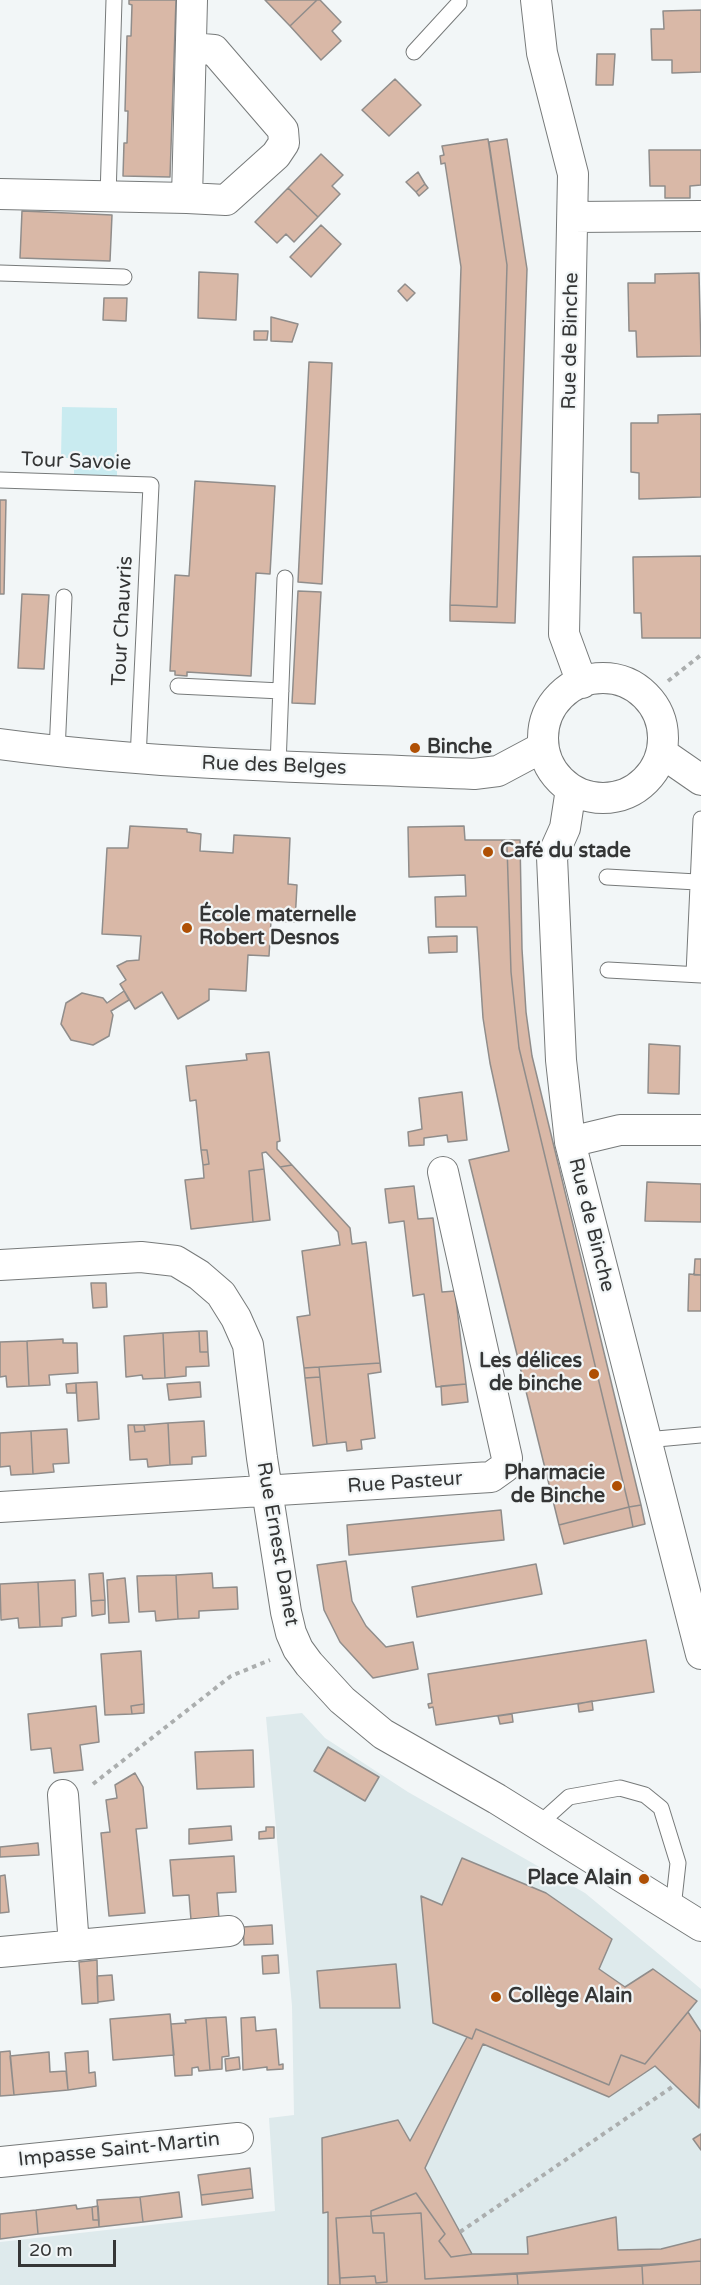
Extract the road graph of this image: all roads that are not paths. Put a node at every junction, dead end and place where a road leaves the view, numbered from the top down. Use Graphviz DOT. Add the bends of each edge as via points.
graph roads {
  1 [pos="114,0"];
  2 [pos="192,0"];
  3 [pos="459,0"];
  4 [pos="536,0"];
  5 [pos="191,48"];
  6 [pos="414,52"];
  7 [pos="0,194"];
  8 [pos="108,197"];
  9 [pos="188,198"];
  10 [pos="701,216"];
  11 [pos="573,217"];
  12 [pos="0,273"];
  13 [pos="124,276"];
  14 [pos="0,480"];
  15 [pos="151,485"];
  16 [pos="285,578"];
  17 [pos="64,597"];
  18 [pos="582,683"];
  19 [pos="178,686"];
  20 [pos="281,691"];
  21 [pos="0,744"];
  22 [pos="543,747"];
  23 [pos="57,752"];
  24 [pos="662,753"];
  25 [pos="138,759"];
  26 [pos="278,766"];
  27 [pos="701,780"];
  28 [pos="571,789"];
  29 [pos="701,819"];
  30 [pos="607,877"];
  31 [pos="697,882"];
  32 [pos="608,970"];
  33 [pos="697,975"];
  34 [pos="701,1130"];
  35 [pos="570,1142"];
  36 [pos="443,1173"];
  37 [pos="0,1265"];
  38 [pos="701,1435"];
  39 [pos="646,1440"];
  40 [pos="267,1491"];
  41 [pos="0,1508"];
  42 [pos="701,1654"];
  43 [pos="63,1795"];
  44 [pos="538,1824"];
  45 [pos="672,1908"];
  46 [pos="701,1926"];
  47 [pos="228,1931"];
  48 [pos="74,1946"];
  49 [pos="0,1952"];
  50 [pos="238,2138"];
  51 [pos="0,2162"];
  1 -- 8 [label="lane"];
  2 -- 5 [label="street"];
  3 -- 6 [label="lane"];
  4 -- 11 [label="street, Rue de Binche" via="542,53 573,174"];
  5 -- 9 [label="street"];
  5 -- 9 [label="street" via="214,50 283,130 284,143 226,200"];
  7 -- 8 [label="street"];
  8 -- 9 [label="street"];
  10 -- 11 [label="street"];
  11 -- 18 [label="street, Rue de Binche" via="564,634"];
  12 -- 13 [label="lane"];
  14 -- 15 [label="lane, Tour Savoie"];
  15 -- 25 [label="lane, Tour Chauvris"];
  16 -- 20 [label="lane"];
  17 -- 23 [label="lane"];
  18 -- 22 [label="street" via="572,686 554,703 544,723"];
  18 -- 24 [label="street" via="600,677 623,681 642,692 661,721"];
  19 -- 20 [label="lane"];
  20 -- 26 [label="lane"];
  21 -- 23 [label="street, Rue des Belges"];
  22 -- 26 [label="street, Rue des Belges" via="498,771 474,774"];
  22 -- 28 [label="street" via="550,767"];
  23 -- 25 [label="street, Rue des Belges"];
  24 -- 27 [label="street"];
  24 -- 28 [label="street" via="652,774 623,795 591,797"];
  25 -- 26 [label="street, Rue des Belges"];
  28 -- 35 [label="street, Rue de Binche" via="565,828 552,856 561,1060"];
  29 -- 31 [label="lane"];
  30 -- 31 [label="lane"];
  31 -- 33 [label="lane"];
  32 -- 33 [label="lane"];
  34 -- 35 [label="street" via="620,1130"];
  35 -- 39 [label="street, Rue de Binche"];
  36 -- 40 [label="street, Rue Pasteur" via="507,1458 505,1467 491,1477"];
  37 -- 40 [label="street, Rue Ernest Danet" via="141,1257 176,1261 199,1275 221,1294 248,1345"];
  38 -- 39 [label="lane"];
  39 -- 42 [label="street, Rue de Binche"];
  40 -- 41 [label="street, Rue Pasteur"];
  40 -- 44 [label="street, Rue Ernest Danet" via="291,1634 309,1665 382,1734"];
  43 -- 48 [label="street"];
  44 -- 45 [label="street, Rue Ernest Danet"];
  44 -- 45 [label="lane" via="569,1797 620,1788 645,1795 661,1808 678,1863"];
  45 -- 46 [label="street, Rue Ernest Danet"];
  47 -- 48 [label="street"];
  48 -- 49 [label="street"];
  50 -- 51 [label="street, Impasse Saint-Martin"];
}
